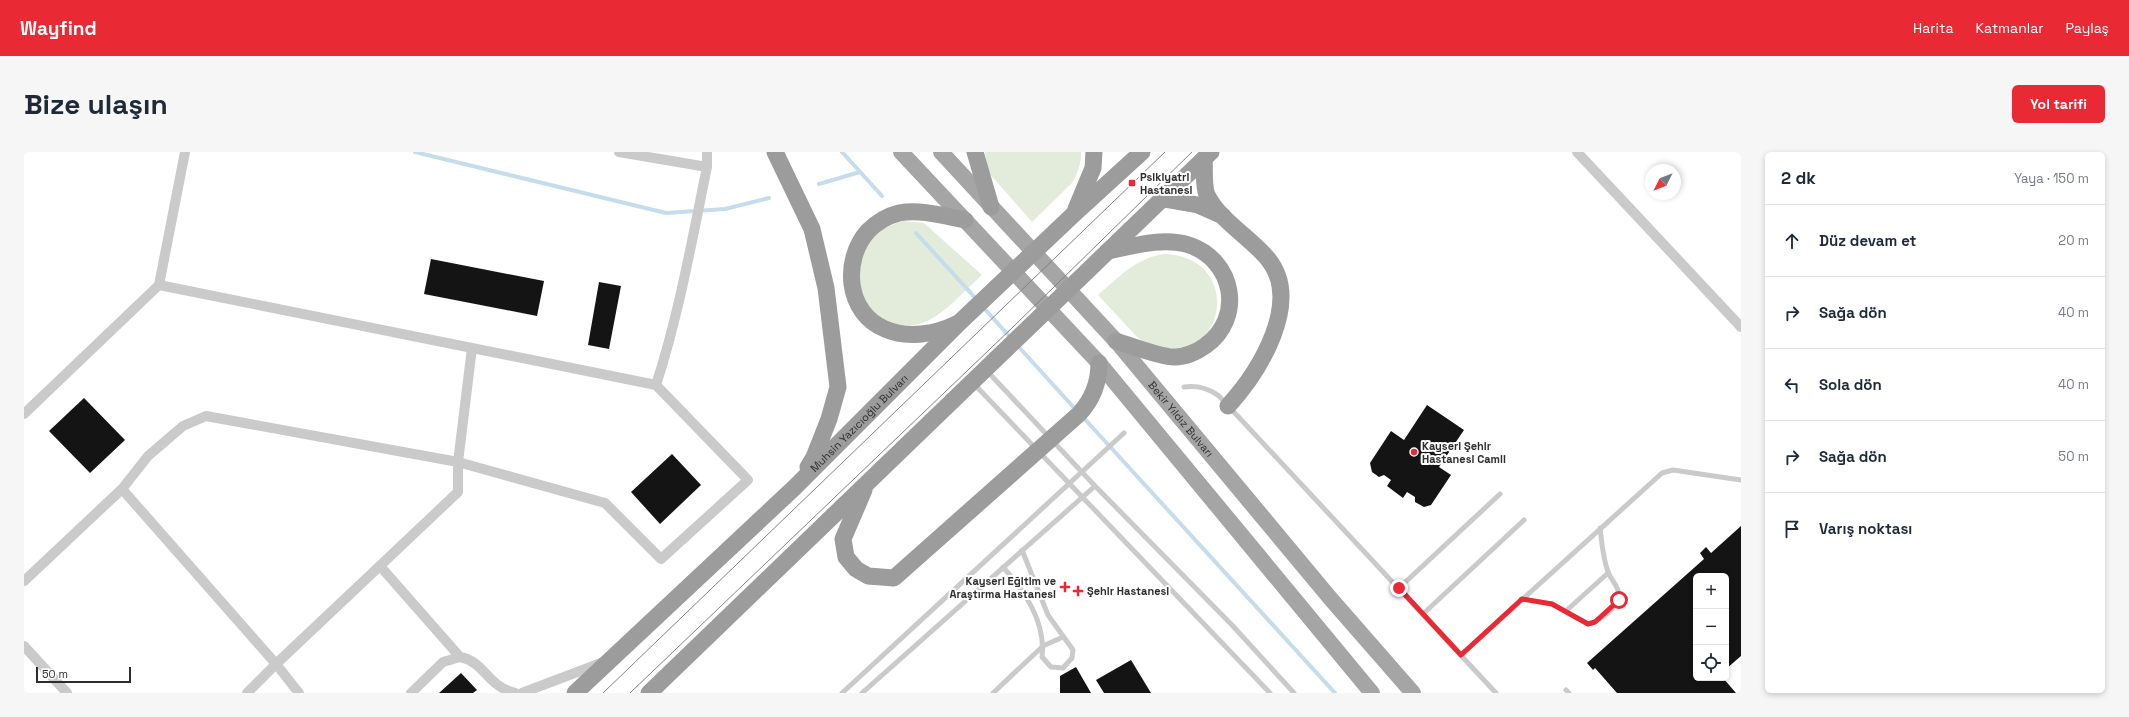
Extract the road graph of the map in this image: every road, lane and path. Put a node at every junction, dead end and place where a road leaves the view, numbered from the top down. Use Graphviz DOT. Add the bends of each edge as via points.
graph roads {
  1 [pos="184,152"];
  2 [pos="619,152"];
  3 [pos="707,152"];
  4 [pos="775,152"];
  5 [pos="902,152"];
  6 [pos="941,152"];
  7 [pos="975,152"];
  8 [pos="1094,152"];
  9 [pos="1142,152"];
  10 [pos="1577,152"];
  11 [pos="1207,155"];
  12 [pos="707,167"];
  13 [pos="1164,199"];
  14 [pos="990,207"];
  15 [pos="1075,213"];
  16 [pos="1225,217"];
  17 [pos="965,220"];
  18 [pos="1108,251"];
  19 [pos="159,285"];
  20 [pos="960,322"];
  21 [pos="1741,327"];
  22 [pos="1116,341"];
  23 [pos="472,348"];
  24 [pos="1099,363"];
  25 [pos="985,369"];
  26 [pos="972,381"];
  27 [pos="656,385"];
  28 [pos="1184,386"];
  29 [pos="1228,406"];
  30 [pos="24,414"];
  31 [pos="1124,433"];
  32 [pos="458,462"];
  33 [pos="1083,472"];
  34 [pos="1741,480"];
  35 [pos="867,483"];
  36 [pos="1070,483"];
  37 [pos="1095,486"];
  38 [pos="794,488"];
  39 [pos="122,489"];
  40 [pos="1500,494"];
  41 [pos="1083,496"];
  42 [pos="1524,520"];
  43 [pos="1600,528"];
  44 [pos="1022,550"];
  45 [pos="380,566"];
  46 [pos="1002,567"];
  47 [pos="1608,573"];
  48 [pos="24,581"];
  49 [pos="1399,588"];
  50 [pos="1522,599"];
  51 [pos="1567,610"];
  52 [pos="1423,614"];
  53 [pos="1063,637"];
  54 [pos="24,646"];
  55 [pos="1043,646"];
  56 [pos="1461,655"];
  57 [pos="460,657"];
  58 [pos="611,660"];
  59 [pos="276,664"];
  60 [pos="67,693"];
  61 [pos="247,693"];
  62 [pos="299,693"];
  63 [pos="411,693"];
  64 [pos="515,693"];
  65 [pos="522,693"];
  66 [pos="575,693"];
  67 [pos="649,693"];
  68 [pos="842,693"];
  69 [pos="862,693"];
  70 [pos="993,693"];
  71 [pos="1270,693"];
  72 [pos="1294,693"];
  73 [pos="1372,693"];
  74 [pos="1413,693"];
  75 [pos="1496,693"];
  1 -- 19 [label="street"];
  2 -- 12 [label="street"];
  3 -- 12 [label="street"];
  4 -- 38 [label="highway" via="812,229 826,288 838,387 829,419 814,456"];
  5 -- 17 [label="main road"];
  6 -- 14 [label="main road, Bekir Yıldız Bulvarı"];
  7 -- 14 [label="highway"];
  8 -- 15 [label="highway" via="1092,168"];
  9 -- 15 [label="highway, Muhsin Yazıcıoğlu Bulvarı"];
  10 -- 21 [label="street"];
  11 -- 13 [label="highway"];
  11 -- 16 [label="highway" via="1207,194"];
  12 -- 27 [label="street" via="683,284"];
  13 -- 16 [label="highway" via="1198,205"];
  13 -- 18 [label="highway"];
  14 -- 22 [label="main road, Bekir Yıldız Bulvarı"];
  15 -- 20 [label="highway, Muhsin Yazıcıoğlu Bulvarı"];
  16 -- 29 [label="highway" via="1271,263 1280,282 1282,299 1265,355 1249,382"];
  17 -- 20 [label="highway" via="918,212 889,216 863,236 855,250 851,266 852,286 857,301 866,315 879,326 893,332 920,334 937,331"];
  17 -- 24 [label="main road"];
  18 -- 22 [label="highway" via="1146,243 1189,245 1207,254 1219,267 1230,298 1228,317 1222,330 1208,344 1191,353 1174,358"];
  18 -- 25 [label="highway"];
  19 -- 23 [label="street"];
  19 -- 30 [label="street"];
  20 -- 38 [label="highway, Muhsin Yazıcıoğlu Bulvarı"];
  22 -- 74 [label="main road, Bekir Yıldız Bulvarı" via="1330,598"];
  23 -- 27 [label="street"];
  23 -- 32 [label="street"];
  24 -- 35 [label="highway" via="1095,390 1086,407 894,578 868,576 856,569 846,557 843,539"];
  24 -- 73 [label="main road"];
  25 -- 26 [label="highway"];
  25 -- 33 [label="lane"];
  26 -- 35 [label="highway"];
  26 -- 36 [label="lane"];
  27 -- 32 [label="street" via="748,480 661,559 605,503"];
  28 -- 29 [label="lane" via="1207,388"];
  29 -- 49 [label="lane"];
  31 -- 33 [label="lane"];
  32 -- 39 [label="street" via="206,416 183,426 148,456"];
  32 -- 45 [label="street" via="458,492"];
  33 -- 36 [label="lane"];
  33 -- 37 [label="lane"];
  34 -- 43 [label="lane" via="1666,471"];
  35 -- 67 [label="highway"];
  36 -- 41 [label="lane"];
  36 -- 68 [label="lane"];
  37 -- 41 [label="lane"];
  37 -- 72 [label="lane" via="1232,625"];
  38 -- 58 [label="highway, Muhsin Yazıcıoğlu Bulvarı"];
  39 -- 48 [label="street"];
  39 -- 59 [label="street"];
  40 -- 49 [label="lane"];
  41 -- 44 [label="lane"];
  41 -- 71 [label="lane"];
  42 -- 52 [label="lane"];
  43 -- 47 [label="lane"];
  43 -- 50 [label="lane"];
  44 -- 46 [label="lane"];
  44 -- 53 [label="lane" via="1048,615"];
  45 -- 57 [label="street"];
  45 -- 59 [label="street"];
  46 -- 55 [label="lane" via="1020,586 1038,618"];
  46 -- 69 [label="lane"];
  47 -- 51 [label="lane"];
  47 -- 51 [label="lane" via="1619,592 1619,600 1614,606 1592,624 1585,623"];
  49 -- 52 [label="lane"];
  50 -- 51 [label="lane" via="1542,601"];
  50 -- 56 [label="lane"];
  52 -- 56 [label="lane"];
  53 -- 55 [label="lane"];
  53 -- 55 [label="lane" via="1073,650 1072,658 1063,668 1051,667 1042,657"];
  54 -- 60 [label="street"];
  55 -- 70 [label="lane"];
  56 -- 75 [label="lane"];
  57 -- 63 [label="street" via="443,662"];
  57 -- 64 [label="street" via="477,664 500,688"];
  58 -- 65 [label="street"];
  58 -- 66 [label="highway, Muhsin Yazıcıoğlu Bulvarı"];
  59 -- 61 [label="street"];
  59 -- 62 [label="street"];
}
